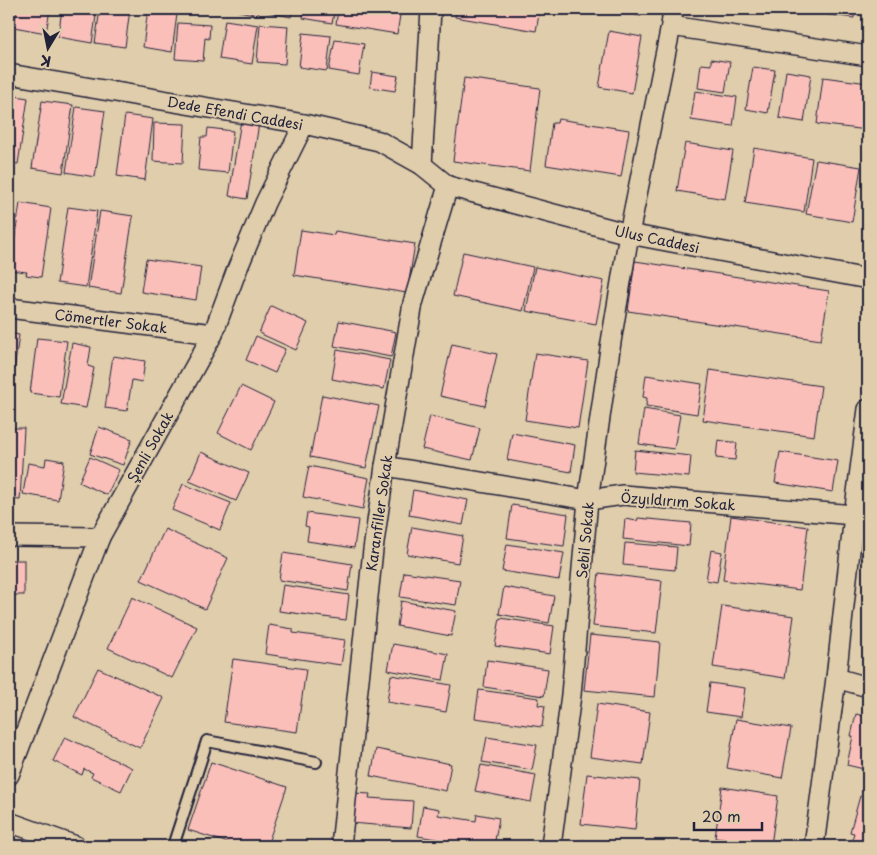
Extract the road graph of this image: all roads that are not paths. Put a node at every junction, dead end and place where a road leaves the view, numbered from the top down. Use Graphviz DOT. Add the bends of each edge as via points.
graph roads {
  1 [pos="431,9"];
  2 [pos="672,17"];
  3 [pos="868,56"];
  4 [pos="9,74"];
  5 [pos="304,124"];
  6 [pos="422,165"];
  7 [pos="448,186"];
  8 [pos="630,234"];
  9 [pos="868,279"];
  10 [pos="9,308"];
  11 [pos="213,334"];
  12 [pos="868,409"];
  13 [pos="385,466"];
  14 [pos="864,485"];
  15 [pos="588,500"];
  16 [pos="854,515"];
  17 [pos="9,536"];
  18 [pos="100,537"];
  19 [pos="836,678"];
  20 [pos="868,687"];
  21 [pos="316,762"];
  22 [pos="9,775"];
  23 [pos="9,822"];
  24 [pos="76,846"];
  25 [pos="173,846"];
  26 [pos="341,846"];
  27 [pos="551,846"];
  28 [pos="814,846"];
  1 -- 6 [label="street"];
  2 -- 3 [label="street"];
  2 -- 8 [label="street, Sebil Sokak"];
  4 -- 5 [label="street, Dede Efendi Caddesi"];
  5 -- 6 [label="street, Dede Efendi Caddesi" via="379,141"];
  5 -- 11 [label="street, Şenli Sokak" via="265,203"];
  6 -- 7 [label="street, Dede Efendi Caddesi"];
  7 -- 8 [label="street, Ulus Caddesi"];
  7 -- 13 [label="street, Karanfiller Sokak" via="413,303"];
  8 -- 9 [label="street, Ulus Caddesi"];
  8 -- 15 [label="street, Sebil Sokak"];
  10 -- 11 [label="street, Cömertler Sokak"];
  11 -- 18 [label="street, Şenli Sokak"];
  12 -- 14 [label="street"];
  13 -- 15 [label="street, Özyıldırım Sokak"];
  13 -- 26 [label="street, Karanfiller Sokak"];
  14 -- 16 [label="street"];
  15 -- 16 [label="street, Özyıldırım Sokak" via="623,495"];
  15 -- 27 [label="street, Sebil Sokak" via="571,695"];
  16 -- 19 [label="street"];
  17 -- 18 [label="street"];
  18 -- 22 [label="street, Şenli Sokak"];
  19 -- 20 [label="street"];
  19 -- 28 [label="street"];
  21 -- 25 [label="lane" via="207,742"];
  23 -- 24 [label="street"];
}
